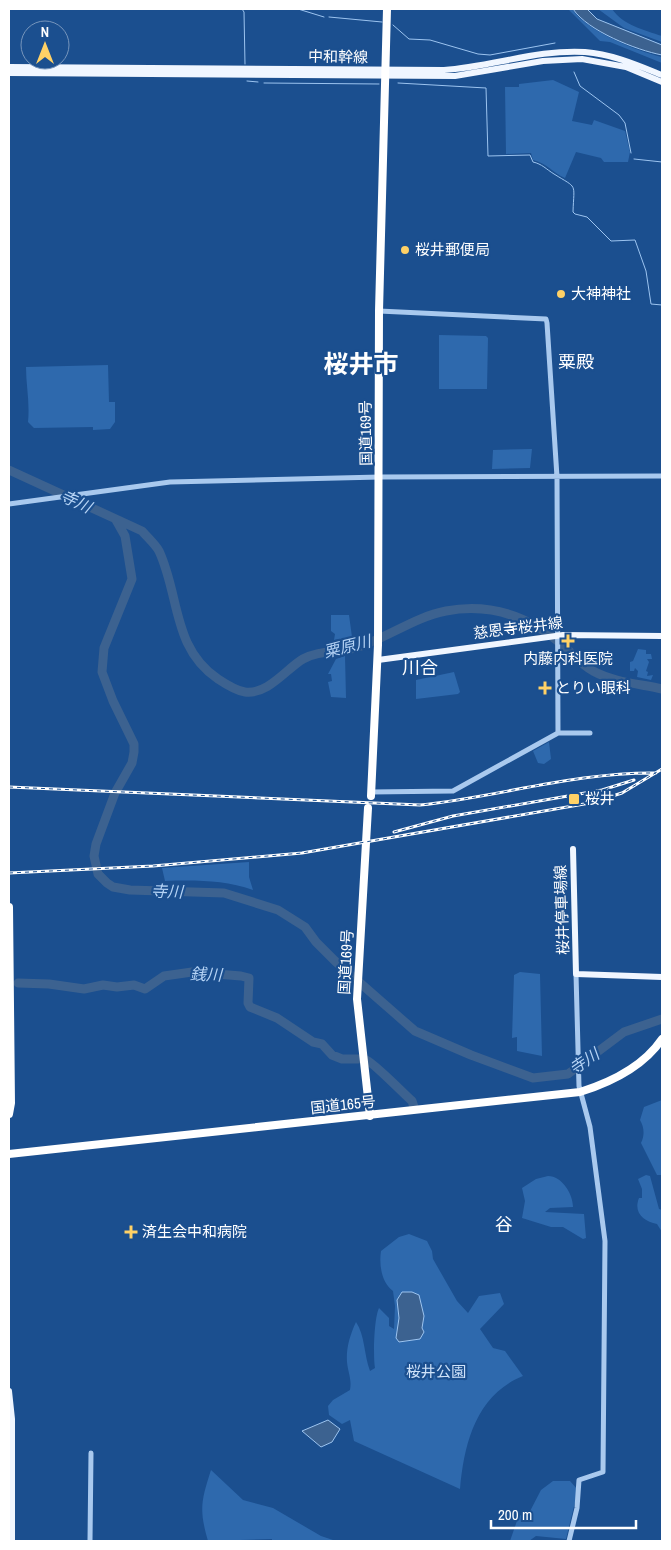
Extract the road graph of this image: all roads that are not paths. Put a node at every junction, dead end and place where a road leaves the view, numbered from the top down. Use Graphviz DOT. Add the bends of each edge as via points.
graph roads {
  1 [pos="387,9"];
  2 [pos="563,56"];
  3 [pos="9,67"];
  4 [pos="9,73"];
  5 [pos="385,73"];
  6 [pos="662,75"];
  7 [pos="662,82"];
  8 [pos="379,311"];
  9 [pos="662,476"];
  10 [pos="380,477"];
  11 [pos="556,477"];
  12 [pos="9,504"];
  13 [pos="559,633"];
  14 [pos="662,636"];
  15 [pos="378,660"];
  16 [pos="558,733"];
  17 [pos="590,734"];
  18 [pos="371,794"];
  19 [pos="368,808"];
  20 [pos="573,850"];
  21 [pos="9,907"];
  22 [pos="576,974"];
  23 [pos="662,977"];
  24 [pos="662,1038"];
  25 [pos="580,1092"];
  26 [pos="9,1114"];
  27 [pos="370,1116"];
  28 [pos="9,1154"];
  29 [pos="9,1391"];
  30 [pos="10,1419"];
  31 [pos="91,1453"];
  32 [pos="12,1541"];
  33 [pos="90,1541"];
  34 [pos="570,1541"];
  1 -- 5 [label="highway, 国道169号"];
  2 -- 5 [label="main road, 中和幹線" via="465,75"];
  2 -- 6 [label="main road, 中和幹線" via="608,55"];
  2 -- 7 [label="main road, 中和幹線" via="605,62"];
  3 -- 5 [label="main road, 中和幹線"];
  4 -- 5 [label="main road, 中和幹線"];
  5 -- 8 [label="highway, 国道169号"];
  8 -- 10 [label="highway, 国道169号"];
  8 -- 11 [label="street" via="546,319"];
  9 -- 11 [label="street"];
  10 -- 11 [label="street"];
  10 -- 12 [label="street" via="170,482"];
  10 -- 15 [label="highway, 国道169号"];
  11 -- 13 [label="street"];
  13 -- 14 [label="main road, 慈恩寺桜井線"];
  13 -- 15 [label="main road, 慈恩寺桜井線"];
  13 -- 16 [label="street"];
  15 -- 18 [label="highway, 国道169号"];
  16 -- 17 [label="street"];
  16 -- 18 [label="street" via="453,791"];
  19 -- 27 [label="highway, 国道169号" via="357,982"];
  20 -- 22 [label="main road, 桜井停車場線"];
  21 -- 26 [label="highway"];
  22 -- 23 [label="main road, 桜井停車場線"];
  22 -- 25 [label="street"];
  24 -- 25 [label="highway, 国道165号" via="651,1053 634,1067"];
  25 -- 27 [label="highway, 国道165号"];
  25 -- 34 [label="street" via="590,1127 605,1241 605,1385 603,1472 579,1480"];
  27 -- 28 [label="highway, 国道165号"];
  29 -- 30 [label="main road"];
  30 -- 32 [label="main road"];
  31 -- 33 [label="street"];
}
